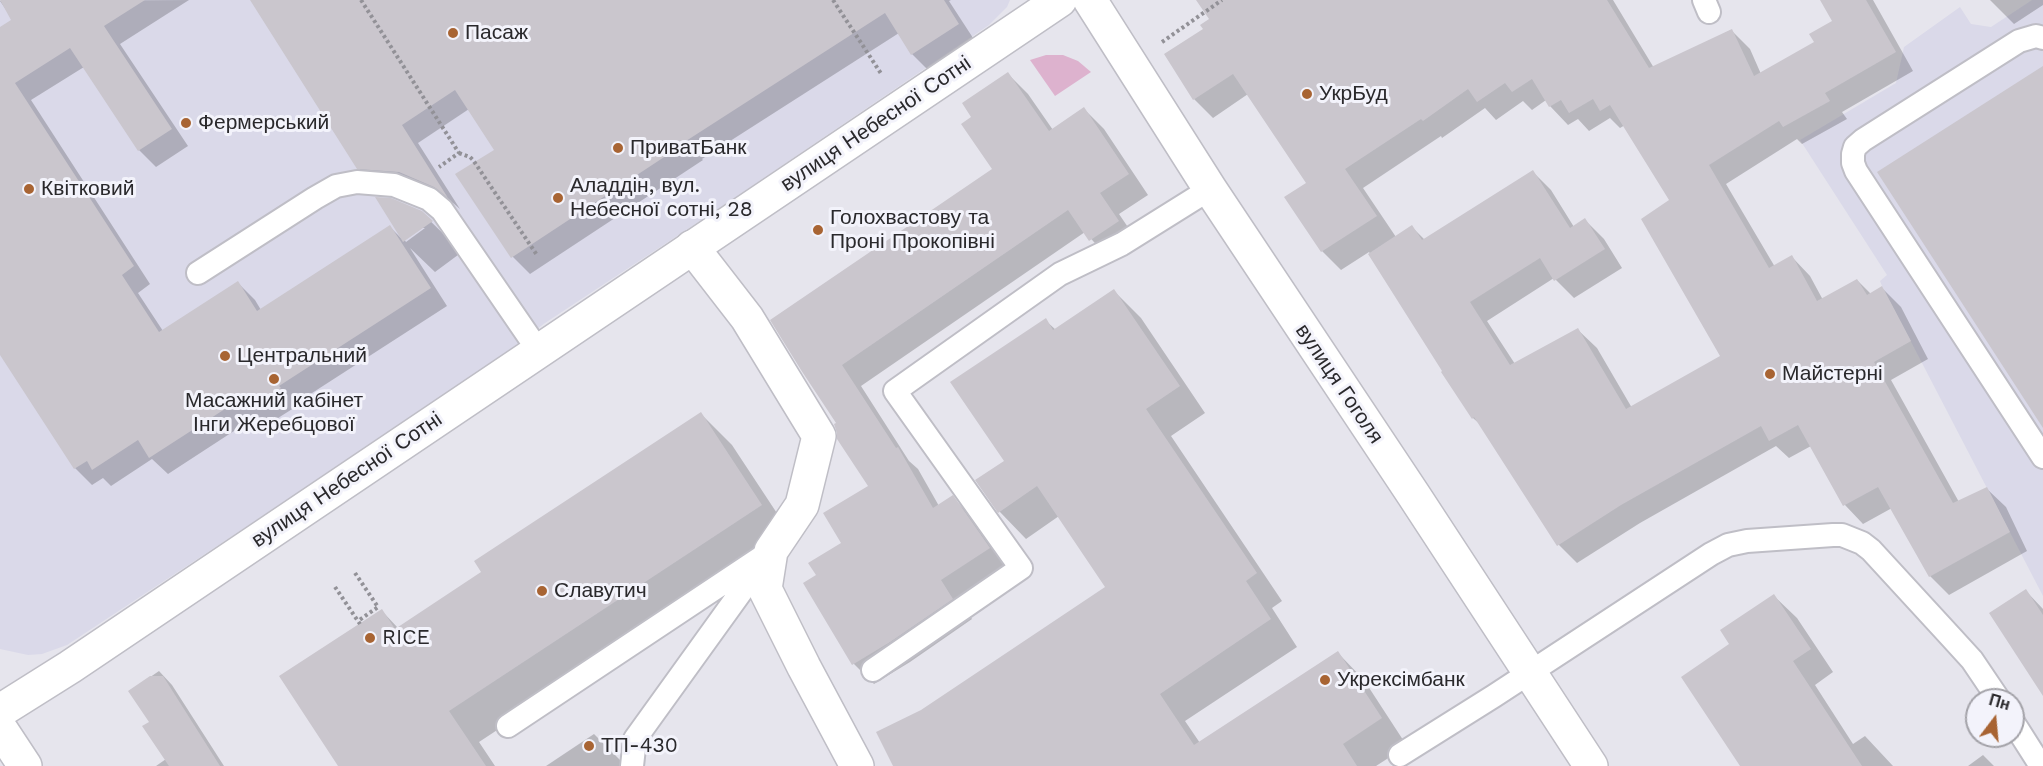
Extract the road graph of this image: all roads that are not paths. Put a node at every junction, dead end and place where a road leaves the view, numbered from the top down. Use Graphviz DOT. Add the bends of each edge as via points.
graph roads {
  1 [pos="1060,0"];
  2 [pos="1090,0"];
  3 [pos="2043,38"];
  4 [pos="1210,189"];
  5 [pos="692,247"];
  6 [pos="198,273"];
  7 [pos="538,350"];
  8 [pos="2043,457"];
  9 [pos="771,551"];
  10 [pos="873,670"];
  11 [pos="1529,672"];
  12 [pos="1991,688"];
  13 [pos="0,711"];
  14 [pos="508,726"];
  15 [pos="0,728"];
  16 [pos="2025,741"];
  17 [pos="1400,755"];
  18 [pos="26,766"];
  19 [pos="632,766"];
  20 [pos="857,766"];
  21 [pos="1591,766"];
  22 [pos="2041,766"];
  1 -- 5 [label="street, вулиця Небесної Сотні"];
  2 -- 4 [label="street, вулиця Гоголя"];
  3 -- 8 [label="lane" via="2026,37 2019,41 1863,140 1852,154 1856,171"];
  4 -- 10 [label="lane" via="1122,244 1060,274 895,391 1021,568"];
  4 -- 11 [label="street, вулиця Гоголя"];
  5 -- 7 [label="street, вулиця Небесної Сотні"];
  5 -- 9 [label="street" via="747,318 819,436 802,505"];
  6 -- 7 [label="lane" via="315,198 346,183 394,184 429,199 442,210"];
  7 -- 13 [label="street, вулиця Небесної Сотні"];
  9 -- 14 [label="lane"];
  9 -- 19 [label="lane" via="635,739"];
  9 -- 20 [label="street" via="765,589"];
  11 -- 12 [label="lane" via="1728,545 1833,535 1853,538 1871,550 1972,660"];
  11 -- 17 [label="lane"];
  11 -- 21 [label="street, вулиця Гоголя"];
  15 -- 18 [label="street"];
  16 -- 22 [label="lane"];
}
